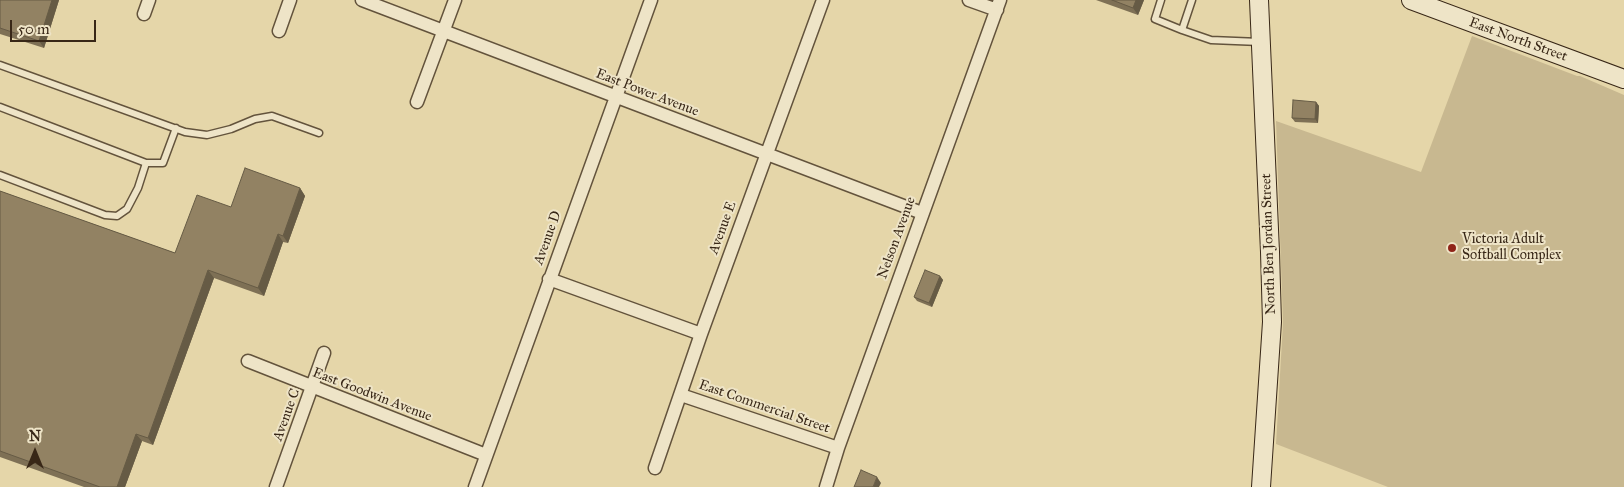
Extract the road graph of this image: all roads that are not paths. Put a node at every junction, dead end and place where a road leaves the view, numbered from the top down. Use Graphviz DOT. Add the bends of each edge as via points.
graph roads {
  1 [pos="149,0"];
  2 [pos="290,0"];
  3 [pos="362,0"];
  4 [pos="455,0"];
  5 [pos="651,0"];
  6 [pos="823,0"];
  7 [pos="970,0"];
  8 [pos="1161,0"];
  9 [pos="1192,0"];
  10 [pos="1258,0"];
  11 [pos="1411,0"];
  12 [pos="999,5"];
  13 [pos="144,14"];
  14 [pos="1182,30"];
  15 [pos="279,31"];
  16 [pos="444,32"];
  17 [pos="1261,42"];
  18 [pos="0,65"];
  19 [pos="1624,79"];
  20 [pos="617,97"];
  21 [pos="417,102"];
  22 [pos="0,107"];
  23 [pos="176,128"];
  24 [pos="319,133"];
  25 [pos="766,153"];
  26 [pos="146,164"];
  27 [pos="0,175"];
  28 [pos="922,213"];
  29 [pos="549,279"];
  30 [pos="701,334"];
  31 [pos="324,352"];
  32 [pos="248,361"];
  33 [pos="313,388"];
  34 [pos="681,394"];
  35 [pos="838,448"];
  36 [pos="486,455"];
  37 [pos="655,468"];
  38 [pos="276,487"];
  39 [pos="475,487"];
  40 [pos="826,487"];
  41 [pos="1261,487"];
  1 -- 13 [label="street"];
  2 -- 15 [label="street"];
  3 -- 16 [label="street, East Power Avenue"];
  4 -- 16 [label="street"];
  5 -- 20 [label="street, Avenue D"];
  6 -- 25 [label="street, Avenue E"];
  7 -- 12 [label="street"];
  8 -- 14 [label="lane" via="1154,19"];
  9 -- 14 [label="lane"];
  10 -- 17 [label="street, North Ben Jordan Street"];
  11 -- 19 [label="street, East North Street"];
  12 -- 28 [label="street, Nelson Avenue"];
  14 -- 17 [label="lane" via="1211,40"];
  16 -- 20 [label="street, East Power Avenue"];
  16 -- 21 [label="street"];
  17 -- 41 [label="street, North Ben Jordan Street" via="1272,322"];
  18 -- 23 [label="lane"];
  20 -- 25 [label="street, East Power Avenue"];
  20 -- 29 [label="street, Avenue D"];
  22 -- 26 [label="lane"];
  23 -- 24 [label="lane" via="207,135 272,116"];
  23 -- 26 [label="lane" via="163,163"];
  25 -- 28 [label="street, East Power Avenue"];
  25 -- 30 [label="street, Avenue E"];
  26 -- 27 [label="lane" via="127,209 117,216 105,215"];
  28 -- 35 [label="street, Nelson Avenue"];
  29 -- 30 [label="street"];
  29 -- 36 [label="street, Avenue D"];
  30 -- 34 [label="street, Avenue E"];
  31 -- 33 [label="street, Avenue C"];
  32 -- 33 [label="street, East Goodwin Avenue"];
  33 -- 36 [label="street, East Goodwin Avenue"];
  33 -- 38 [label="street, Avenue C"];
  34 -- 35 [label="street, East Commercial Street"];
  34 -- 37 [label="street, Avenue E"];
  35 -- 40 [label="street, Nelson Avenue"];
  36 -- 39 [label="street, Avenue D"];
}
